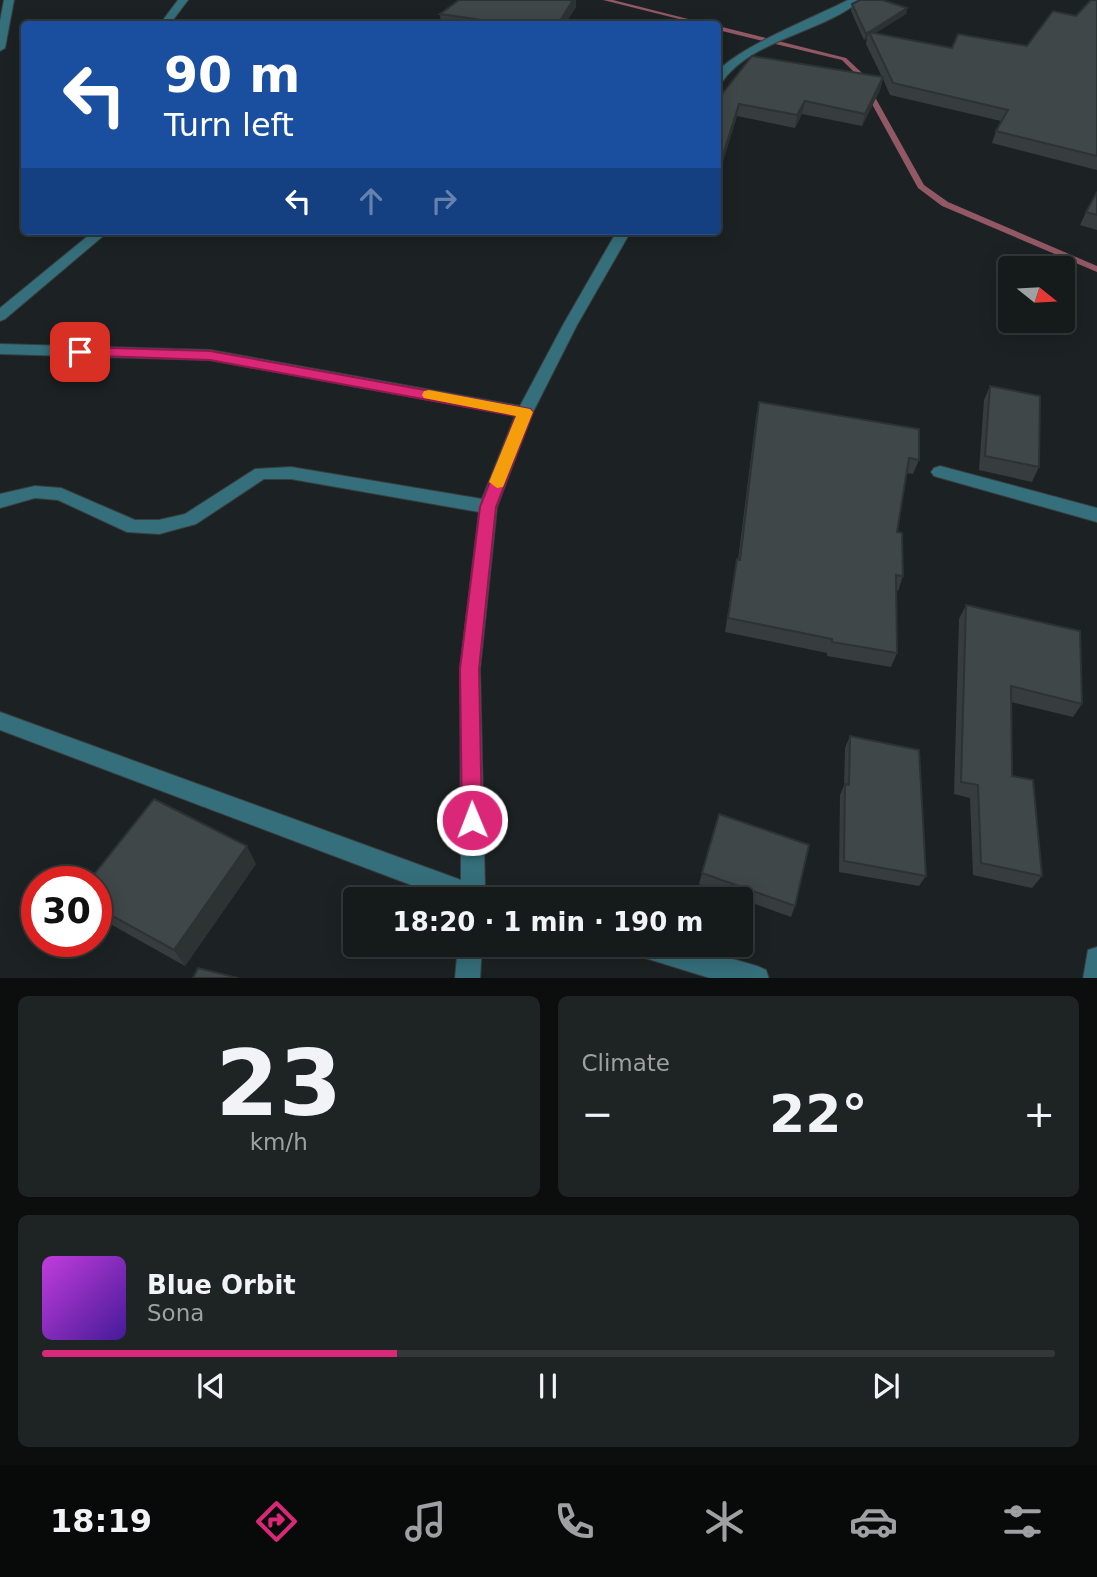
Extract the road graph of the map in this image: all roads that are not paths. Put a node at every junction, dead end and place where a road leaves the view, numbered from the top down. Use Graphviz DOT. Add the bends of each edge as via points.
graph roads {
  1 [pos="9,0"];
  2 [pos="183,0"];
  3 [pos="856,0"];
  4 [pos="167,21"];
  5 [pos="0,48"];
  6 [pos="721,69"];
  7 [pos="97,235"];
  8 [pos="622,235"];
  9 [pos="0,316"];
  10 [pos="0,349"];
  11 [pos="525,412"];
  12 [pos="940,472"];
  13 [pos="0,501"];
  14 [pos="488,507"];
  15 [pos="1097,515"];
  16 [pos="0,721"];
  17 [pos="447,887"];
  18 [pos="477,887"];
  19 [pos="469,957"];
  20 [pos="684,957"];
  21 [pos="1097,959"];
  22 [pos="467,978"];
  23 [pos="757,978"];
  24 [pos="1095,978"];
  1 -- 5 [label="street"];
  2 -- 4 [label="street"];
  3 -- 6 [label="street"];
  7 -- 9 [label="street"];
  8 -- 11 [label="street"];
  10 -- 11 [label="street" via="210,355"];
  11 -- 14 [label="street"];
  12 -- 15 [label="street"];
  13 -- 14 [label="street" via="35,492 61,494 134,527 159,527 190,519 261,473 290,473"];
  14 -- 18 [label="street" via="470,669"];
  16 -- 17 [label="street"];
  19 -- 22 [label="street"];
  20 -- 23 [label="street"];
  21 -- 24 [label="street"];
}
